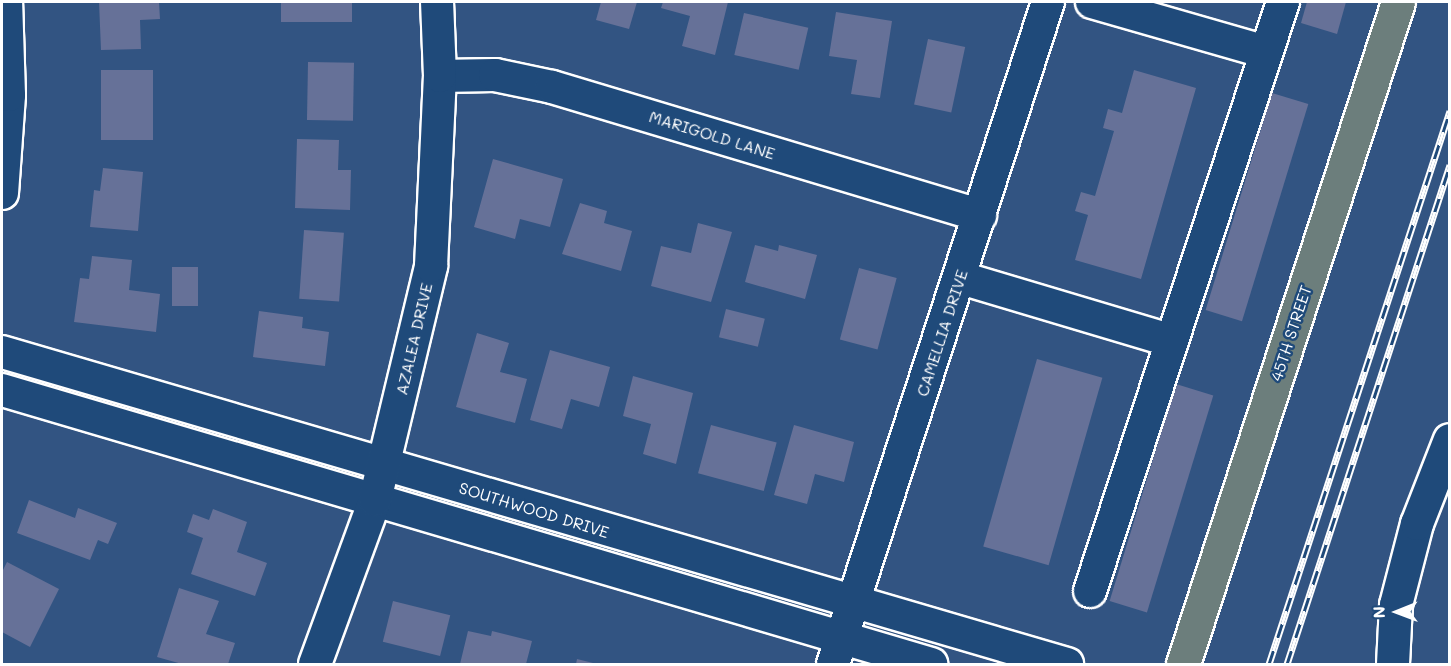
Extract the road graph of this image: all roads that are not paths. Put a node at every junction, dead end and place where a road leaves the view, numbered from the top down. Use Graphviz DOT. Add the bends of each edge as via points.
graph roads {
  1 [pos="6,2"];
  2 [pos="437,2"];
  3 [pos="1048,2"];
  4 [pos="1092,2"];
  5 [pos="1283,2"];
  6 [pos="1398,2"];
  7 [pos="1266,52"];
  8 [pos="441,76"];
  9 [pos="2,193"];
  10 [pos="980,215"];
  11 [pos="961,278"];
  12 [pos="1172,341"];
  13 [pos="2,352"];
  14 [pos="2,390"];
  15 [pos="1449,440"];
  16 [pos="383,465"];
  17 [pos="375,500"];
  18 [pos="1090,591"];
  19 [pos="852,604"];
  20 [pos="837,650"];
  21 [pos="315,664"];
  22 [pos="930,664"];
  23 [pos="1067,664"];
  24 [pos="1183,664"];
  25 [pos="1393,664"];
  1 -- 9 [label="street" via="9,95"];
  2 -- 8 [label="street, AZALEA DRIVE"];
  3 -- 10 [label="street, CAMELLIA DRIVE"];
  4 -- 7 [label="street"];
  5 -- 7 [label="street"];
  6 -- 24 [label="main road, 45TH STREET"];
  7 -- 12 [label="street"];
  8 -- 10 [label="street, MARIGOLD LANE" via="495,75 552,87"];
  8 -- 16 [label="street, AZALEA DRIVE" via="431,266"];
  10 -- 11 [label="street, CAMELLIA DRIVE"];
  11 -- 12 [label="street"];
  11 -- 19 [label="street, CAMELLIA DRIVE"];
  12 -- 18 [label="street"];
  13 -- 16 [label="street, SOUTHWOOD DRIVE"];
  14 -- 17 [label="street, SOUTHWOOD DRIVE"];
  15 -- 25 [label="street" via="1417,524 1396,604"];
  16 -- 17 [label="street, AZALEA DRIVE"];
  16 -- 19 [label="street, SOUTHWOOD DRIVE"];
  17 -- 20 [label="street, SOUTHWOOD DRIVE"];
  17 -- 21 [label="street, AZALEA DRIVE"];
  19 -- 20 [label="street, CAMELLIA DRIVE"];
  19 -- 23 [label="street, SOUTHWOOD DRIVE"];
  20 -- 22 [label="street, SOUTHWOOD DRIVE"];
}
